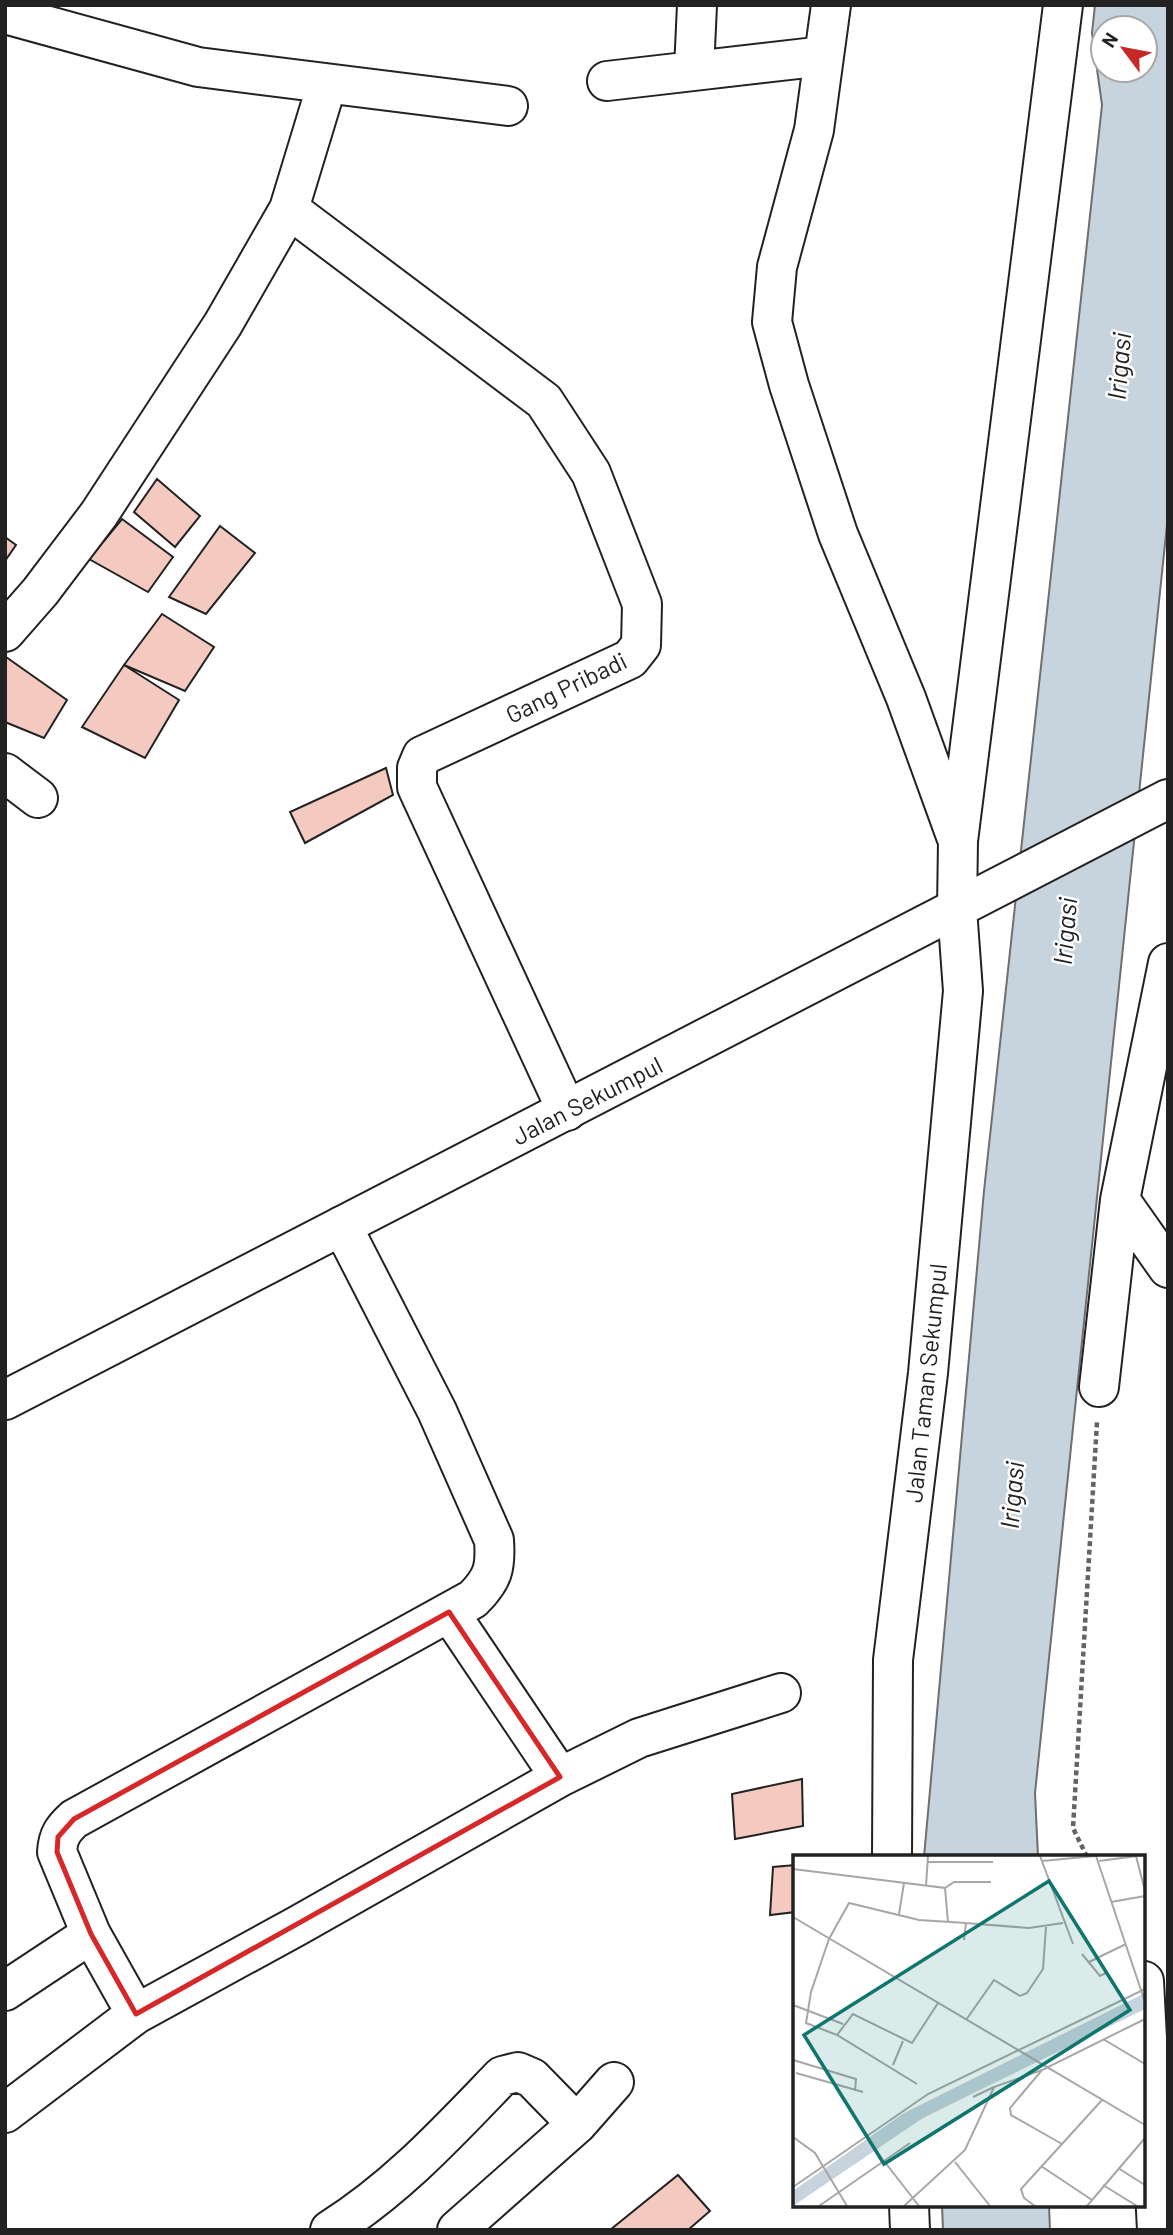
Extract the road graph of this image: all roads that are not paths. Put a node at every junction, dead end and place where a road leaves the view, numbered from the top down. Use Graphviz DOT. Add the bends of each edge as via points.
graph roads {
  1 [pos="697,5"];
  2 [pos="831,5"];
  3 [pos="1063,5"];
  4 [pos="5,14"];
  5 [pos="824,56"];
  6 [pos="694,70"];
  7 [pos="607,81"];
  8 [pos="327,84"];
  9 [pos="508,106"];
  10 [pos="289,209"];
  11 [pos="5,632"];
  12 [pos="5,773"];
  13 [pos="38,798"];
  14 [pos="1162,803"];
  15 [pos="958,841"];
  16 [pos="957,909"];
  17 [pos="1168,963"];
  18 [pos="567,1111"];
  19 [pos="1120,1200"];
  20 [pos="342,1226"];
  21 [pos="1168,1268"];
  22 [pos="1099,1387"];
  23 [pos="5,1400"];
  24 [pos="449,1612"];
  25 [pos="781,1693"];
  26 [pos="561,1777"];
  27 [pos="892,1855"];
  28 [pos="91,1934"];
  29 [pos="5,1991"];
  30 [pos="1145,1995"];
  31 [pos="136,2014"];
  32 [pos="614,2082"];
  33 [pos="5,2113"];
  34 [pos="578,2124"];
  35 [pos="909,2207"];
  36 [pos="1161,2226"];
  37 [pos="331,2230"];
  38 [pos="457,2230"];
  39 [pos="910,2230"];
  1 -- 6 [label="street"];
  2 -- 5 [label="street"];
  3 -- 15 [label="street"];
  4 -- 8 [label="street" via="198,67"];
  5 -- 6 [label="street"];
  5 -- 15 [label="street" via="814,130 777,267 772,322 838,534 906,698"];
  6 -- 7 [label="street"];
  8 -- 9 [label="street"];
  8 -- 10 [label="street"];
  10 -- 11 [label="street" via="223,324 106,503"];
  10 -- 18 [label="street, Gang Pribadi" via="544,401 591,473 642,604 641,645 630,659 422,755 417,768 416,787"];
  12 -- 13 [label="street"];
  14 -- 16 [label="street, Jalan Sekumpul"];
  15 -- 16 [label="street, Jalan Taman Sekumpul"];
  16 -- 18 [label="street, Jalan Sekumpul"];
  16 -- 27 [label="street, Jalan Taman Sekumpul" via="963,991 928,1373 893,1660"];
  17 -- 19 [label="street"];
  18 -- 20 [label="street, Jalan Sekumpul"];
  19 -- 21 [label="street"];
  19 -- 22 [label="street"];
  20 -- 23 [label="street, Jalan Sekumpul"];
  20 -- 24 [label="street" via="437,1411 494,1540 496,1563 487,1585"];
  24 -- 26 [label="street"];
  24 -- 28 [label="street" via="74,1819 58,1837 57,1852"];
  25 -- 26 [label="street" via="639,1738"];
  26 -- 31 [label="street"];
  28 -- 29 [label="street"];
  28 -- 31 [label="street"];
  30 -- 36 [label="street"];
  31 -- 33 [label="street"];
  32 -- 34 [label="street"];
  34 -- 37 [label="street" via="532,2078 517,2072 502,2076 424,2157"];
  34 -- 38 [label="street"];
  35 -- 39 [label="street"];
}
